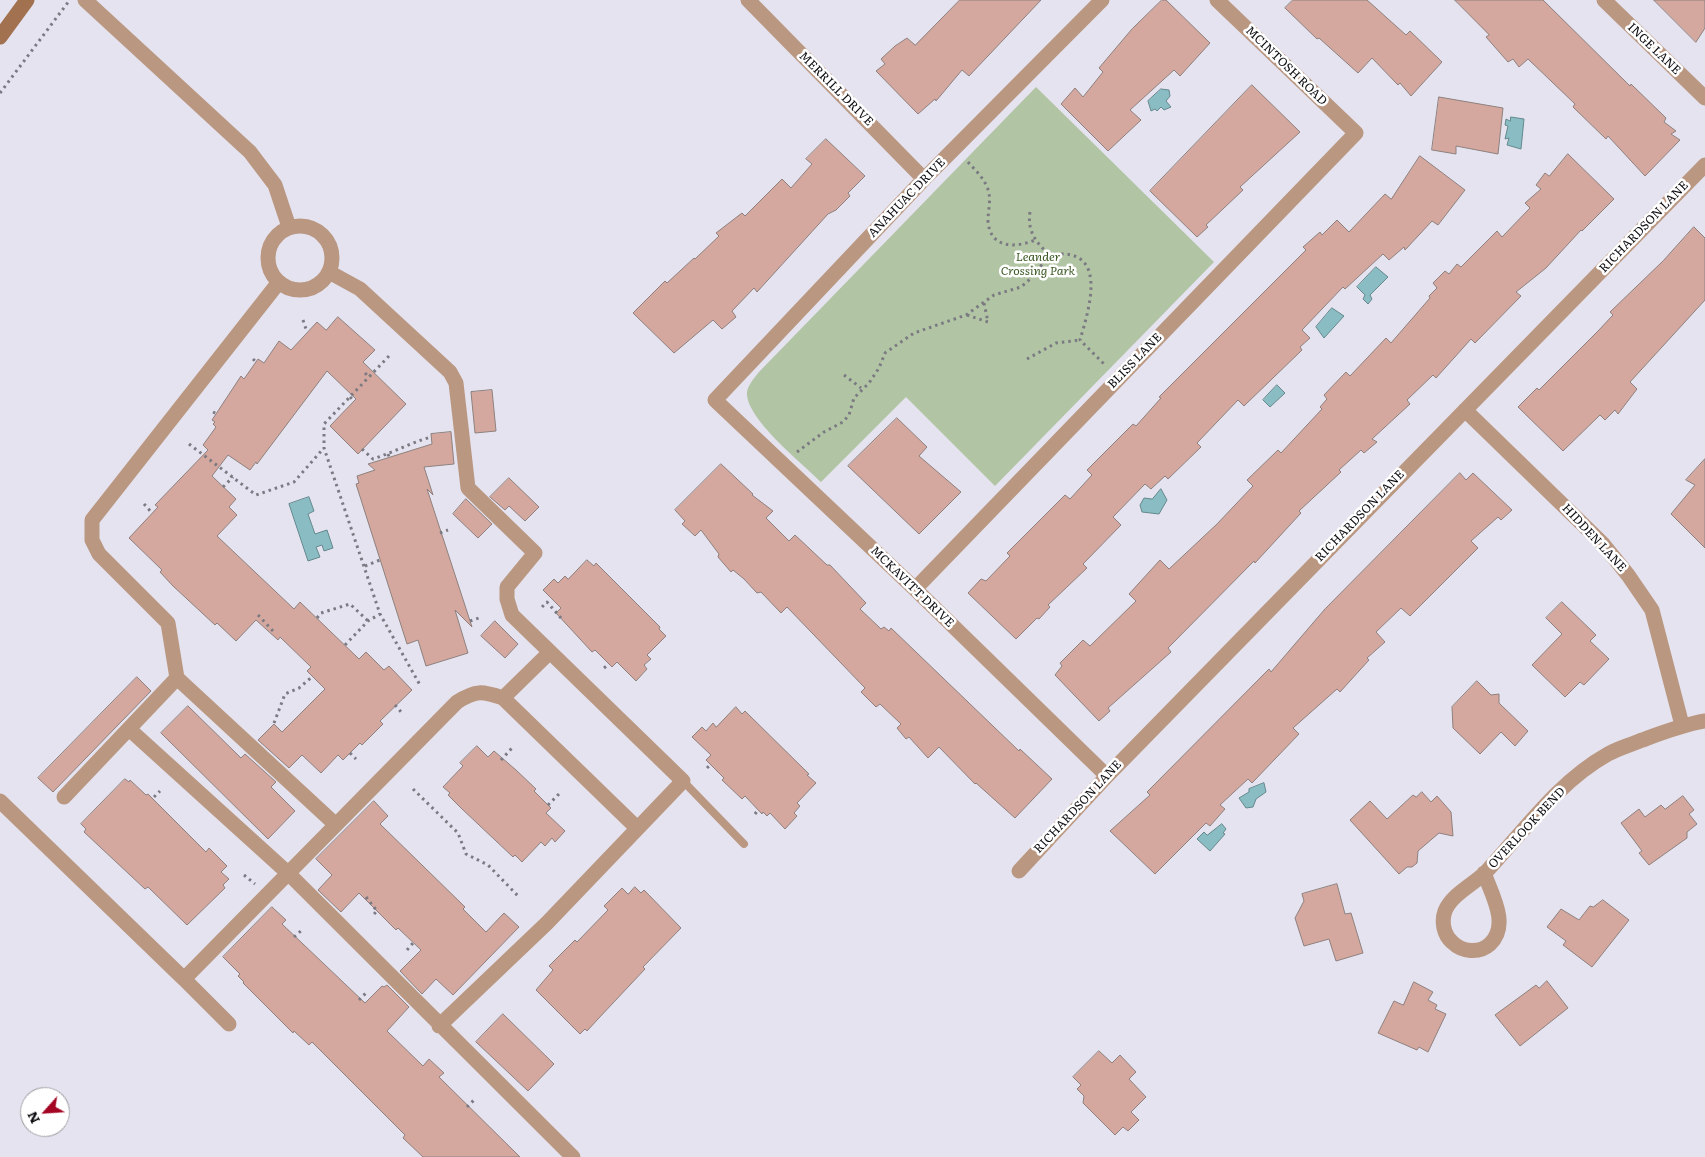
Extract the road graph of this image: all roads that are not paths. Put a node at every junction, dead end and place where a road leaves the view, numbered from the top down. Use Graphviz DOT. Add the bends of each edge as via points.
graph roads {
  1 [pos="27,0"];
  2 [pos="85,0"];
  3 [pos="748,0"];
  4 [pos="1102,0"];
  5 [pos="1217,0"];
  6 [pos="1604,0"];
  7 [pos="0,37"];
  8 [pos="1705,98"];
  9 [pos="1356,133"];
  10 [pos="1705,165"];
  11 [pos="924,179"];
  12 [pos="289,227"];
  13 [pos="329,272"];
  14 [pos="279,282"];
  15 [pos="715,400"];
  16 [pos="1465,410"];
  17 [pos="915,589"];
  18 [pos="550,652"];
  19 [pos="176,678"];
  20 [pos="503,698"];
  21 [pos="1705,721"];
  22 [pos="1682,724"];
  23 [pos="129,730"];
  24 [pos="1107,776"];
  25 [pos="683,781"];
  26 [pos="64,797"];
  27 [pos="0,801"];
  28 [pos="336,825"];
  29 [pos="638,828"];
  30 [pos="744,844"];
  31 [pos="1019,871"];
  32 [pos="289,874"];
  33 [pos="1484,874"];
  34 [pos="184,979"];
  35 [pos="229,1024"];
  36 [pos="439,1026"];
  37 [pos="573,1157"];
  1 -- 7 [label="main road"];
  2 -- 12 [label="street" via="250,152 274,184"];
  3 -- 11 [label="street, MERRILL DRIVE"];
  4 -- 11 [label="street, ANAHUAC DRIVE"];
  5 -- 9 [label="street, MCINTOSH ROAD"];
  6 -- 8 [label="street, INGE LANE"];
  9 -- 17 [label="street, BLISS LANE"];
  10 -- 16 [label="street, RICHARDSON LANE"];
  11 -- 15 [label="street, ANAHUAC DRIVE"];
  12 -- 13 [label="street" via="308,226 324,236 332,253"];
  12 -- 14 [label="street" via="273,238 267,256 268,266"];
  13 -- 14 [label="street" via="316,286 306,289 297,290"];
  13 -- 18 [label="street" via="360,289 450,372 456,383 468,488 535,553 507,587 512,615"];
  14 -- 19 [label="street" via="92,520 92,540 99,554 168,623"];
  15 -- 17 [label="street, MCKAVITT DRIVE"];
  16 -- 22 [label="street, HIDDEN LANE" via="1603,544 1628,575 1652,610"];
  16 -- 24 [label="street, RICHARDSON LANE"];
  17 -- 24 [label="street, MCKAVITT DRIVE"];
  18 -- 20 [label="street"];
  18 -- 25 [label="street"];
  19 -- 23 [label="street"];
  19 -- 28 [label="street"];
  20 -- 28 [label="street" via="486,692 471,693 457,702"];
  20 -- 29 [label="street"];
  21 -- 22 [label="street, OVERLOOK BEND"];
  22 -- 33 [label="street, OVERLOOK BEND" via="1608,753 1556,793"];
  23 -- 26 [label="street"];
  23 -- 32 [label="street"];
  24 -- 31 [label="street, RICHARDSON LANE"];
  25 -- 29 [label="street"];
  25 -- 30 [label="lane"];
  27 -- 34 [label="street"];
  28 -- 32 [label="street"];
  29 -- 36 [label="street" via="547,923"];
  32 -- 34 [label="street"];
  32 -- 36 [label="street"];
  33 -- 33 [label="street, OVERLOOK BEND" via="1445,910 1444,931 1457,947 1467,951 1488,946 1499,929 1500,919"];
  34 -- 35 [label="street"];
  36 -- 37 [label="street"];
}
